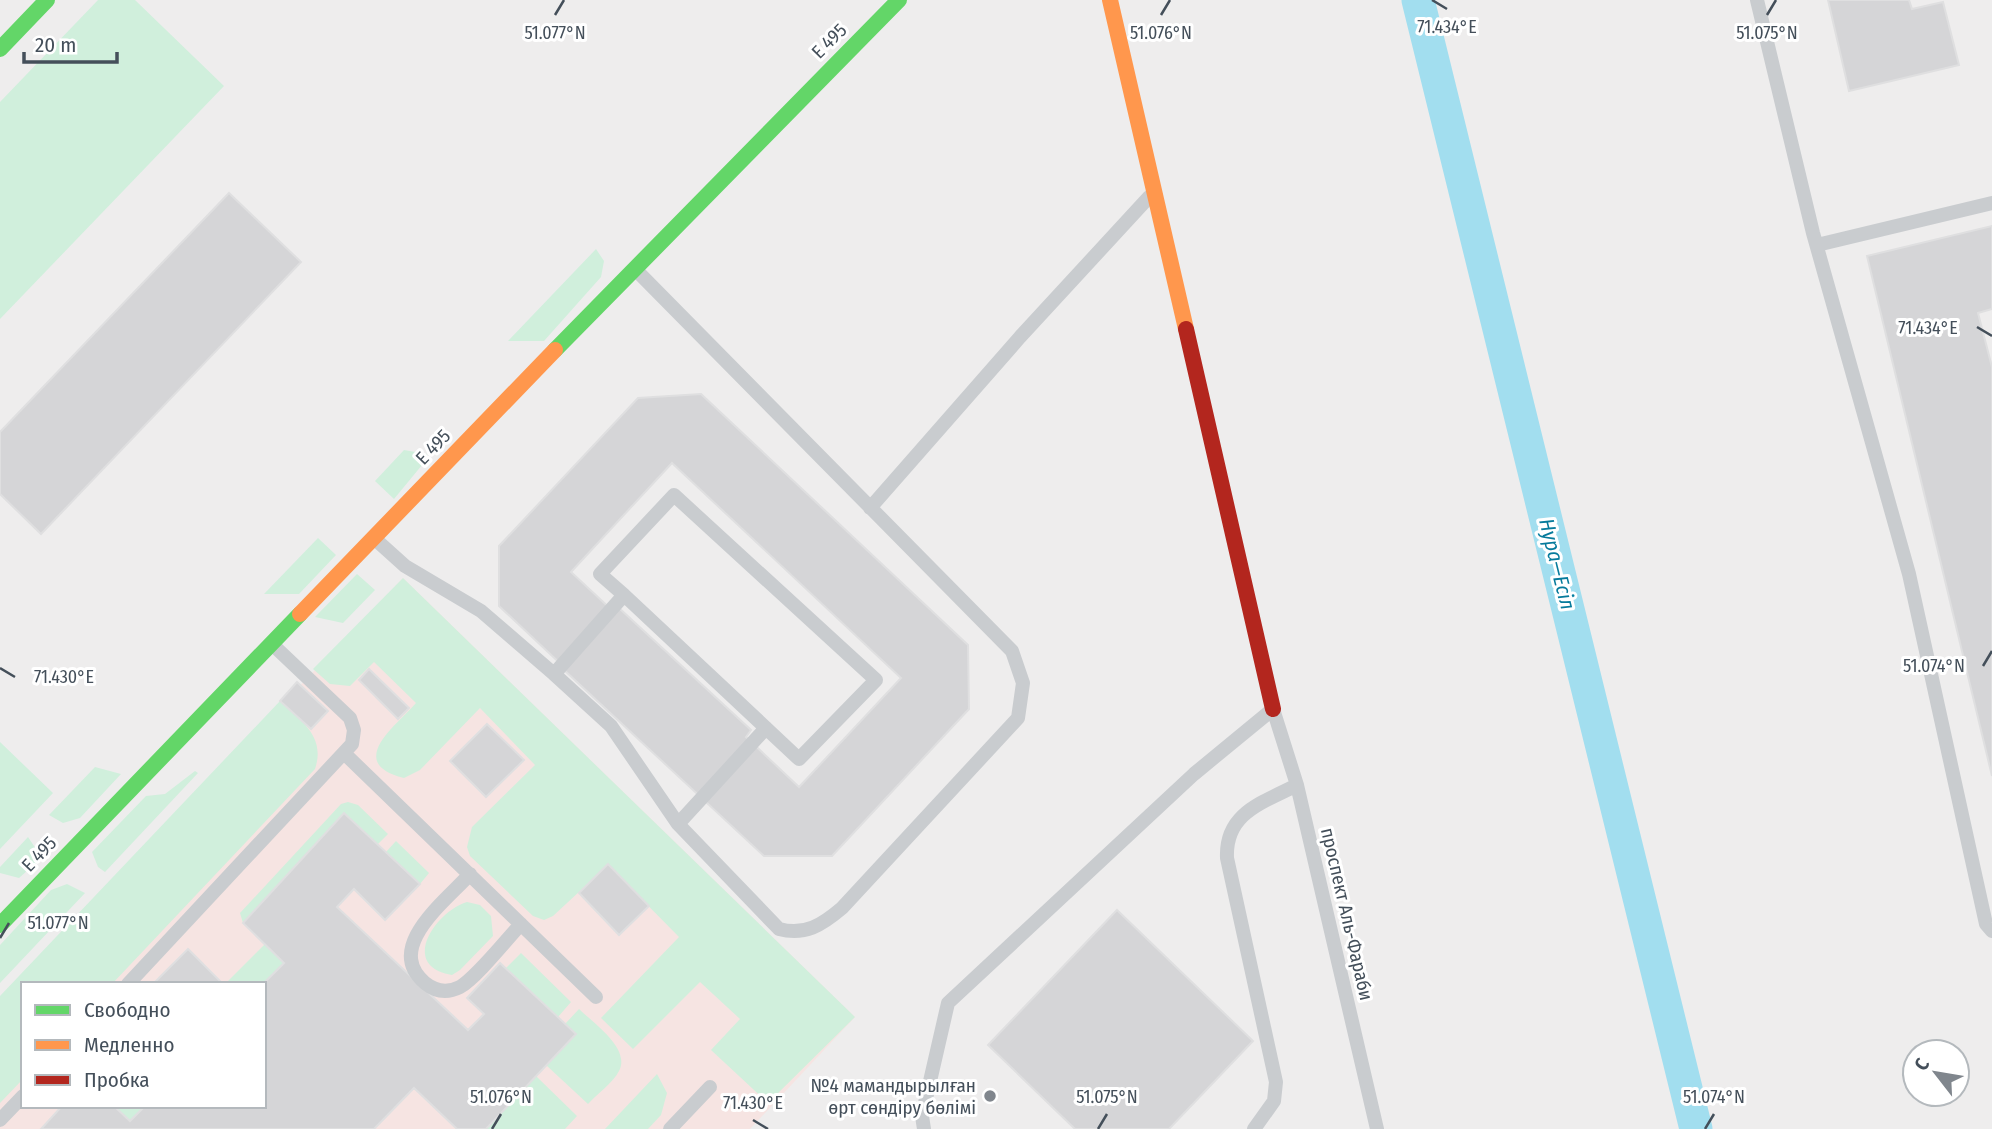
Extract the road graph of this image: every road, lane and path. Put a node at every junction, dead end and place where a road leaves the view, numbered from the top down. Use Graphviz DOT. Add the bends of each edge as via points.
graph roads {
  1 [pos="47,0"];
  2 [pos="899,0"];
  3 [pos="1110,0"];
  4 [pos="1757,0"];
  5 [pos="0,49"];
  6 [pos="1155,191"];
  7 [pos="1992,203"];
  8 [pos="1817,245"];
  9 [pos="634,268"];
  10 [pos="870,508"];
  11 [pos="374,538"];
  12 [pos="624,596"];
  13 [pos="272,645"];
  14 [pos="554,674"];
  15 [pos="1273,709"];
  16 [pos="766,728"];
  17 [pos="345,754"];
  18 [pos="1297,785"];
  19 [pos="678,824"];
  20 [pos="470,874"];
  21 [pos="521,924"];
  22 [pos="0,925"];
  23 [pos="1992,931"];
  24 [pos="130,982"];
  25 [pos="596,997"];
  26 [pos="710,1087"];
  27 [pos="21,1098"];
  28 [pos="0,1120"];
  29 [pos="670,1129"];
  30 [pos="924,1129"];
  31 [pos="1254,1129"];
  32 [pos="1377,1129"];
  1 -- 5 [label="street"];
  2 -- 9 [label="street, E 495"];
  3 -- 6 [label="street"];
  4 -- 8 [label="lane"];
  6 -- 10 [label="lane"];
  6 -- 15 [label="street"];
  7 -- 8 [label="lane"];
  8 -- 23 [label="lane" via="1909,574 1986,924"];
  9 -- 10 [label="lane"];
  9 -- 11 [label="street, E 495"];
  10 -- 19 [label="lane" via="1012,651 1023,684 1018,719 842,908 808,930 795,934 779,929"];
  11 -- 13 [label="street, E 495"];
  11 -- 14 [label="lane" via="405,566 481,611"];
  12 -- 14 [label="lane"];
  12 -- 16 [label="lane"];
  12 -- 16 [label="lane" via="600,574 674,495 876,680 799,760"];
  13 -- 17 [label="lane" via="350,718 354,730"];
  13 -- 22 [label="street, E 495"];
  14 -- 19 [label="lane" via="611,726"];
  15 -- 18 [label="lane, проспект Аль-Фараби"];
  15 -- 30 [label="lane" via="1195,774 948,1003 922,1116"];
  16 -- 19 [label="lane"];
  17 -- 20 [label="lane"];
  17 -- 24 [label="lane"];
  18 -- 31 [label="lane" via="1245,812 1227,841 1276,1082 1274,1101"];
  18 -- 32 [label="lane, проспект Аль-Фараби"];
  20 -- 21 [label="lane"];
  20 -- 21 [label="lane" via="418,931 410,956 418,976 434,989 462,986"];
  21 -- 25 [label="lane"];
  26 -- 29 [label="lane"];
  27 -- 28 [label="lane"];
}
